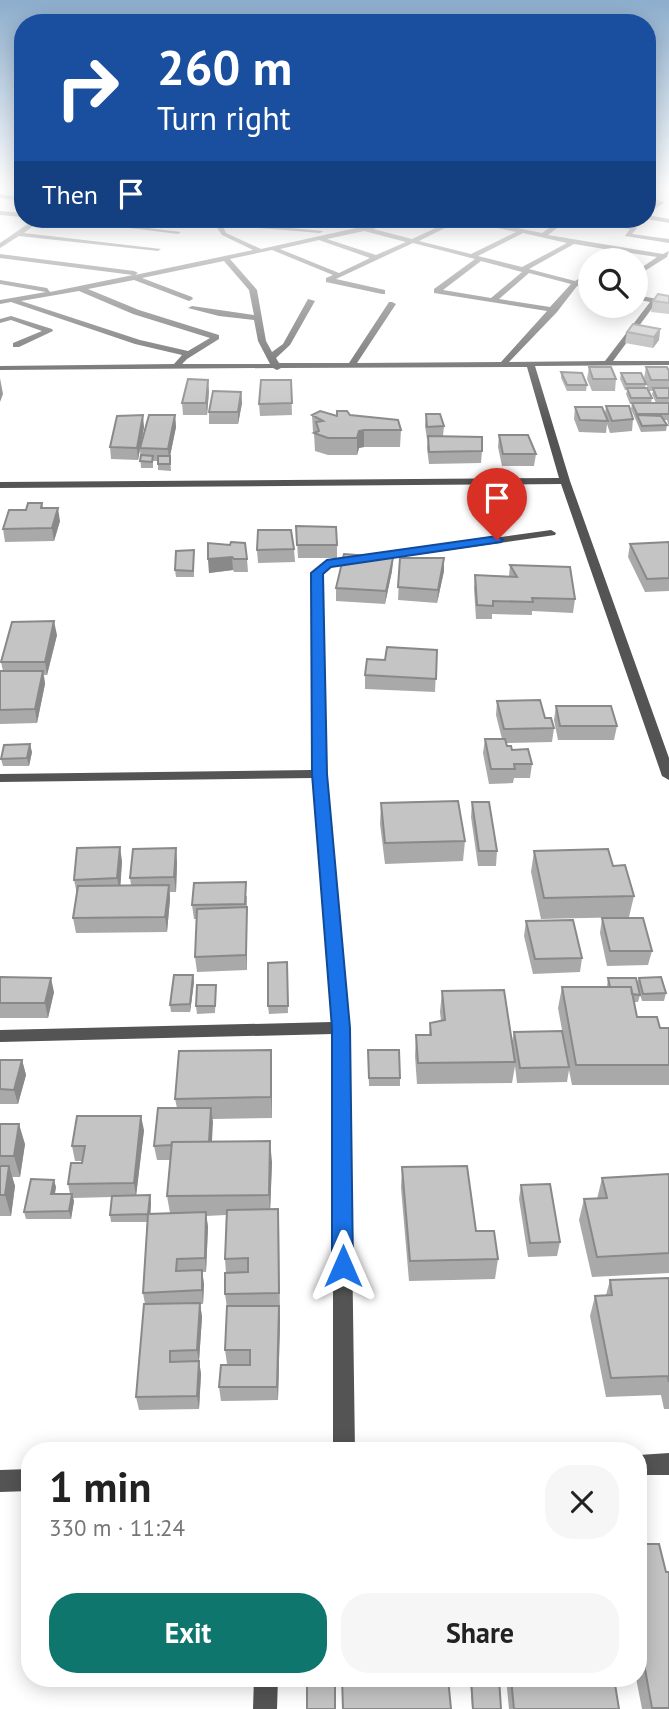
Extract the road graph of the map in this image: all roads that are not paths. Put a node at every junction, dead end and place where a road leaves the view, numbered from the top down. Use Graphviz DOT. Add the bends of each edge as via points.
graph roads {
  1 [pos="79,266"];
  2 [pos="160,266"];
  3 [pos="232,266"];
  4 [pos="316,266"];
  5 [pos="359,266"];
  6 [pos="471,266"];
  7 [pos="509,266"];
  8 [pos="531,266"];
  9 [pos="524,270"];
  10 [pos="146,274"];
  11 [pos="338,275"];
  12 [pos="133,277"];
  13 [pos="0,282"];
  14 [pos="578,282"];
  15 [pos="575,284"];
  16 [pos="578,285"];
  17 [pos="81,289"];
  18 [pos="61,292"];
  19 [pos="382,292"];
  20 [pos="189,299"];
  21 [pos="11,300"];
  22 [pos="648,300"];
  23 [pos="311,301"];
  24 [pos="492,301"];
  25 [pos="654,301"];
  26 [pos="0,302"];
  27 [pos="669,303"];
  28 [pos="392,304"];
  29 [pos="192,308"];
  30 [pos="554,310"];
  31 [pos="257,318"];
  32 [pos="0,321"];
  33 [pos="16,345"];
  34 [pos="190,354"];
  35 [pos="272,357"];
  36 [pos="608,362"];
  37 [pos="669,363"];
  38 [pos="503,364"];
  39 [pos="530,364"];
  40 [pos="350,367"];
  41 [pos="0,368"];
  42 [pos="174,368"];
  43 [pos="276,368"];
  44 [pos="565,481"];
  45 [pos="0,485"];
  46 [pos="551,533"];
  47 [pos="319,774"];
  48 [pos="669,776"];
  49 [pos="0,778"];
  50 [pos="341,1028"];
  51 [pos="0,1036"];
  52 [pos="344,1442"];
  53 [pos="669,1464"];
  54 [pos="647,1465"];
  55 [pos="21,1480"];
  56 [pos="0,1481"];
  57 [pos="265,1687"];
  58 [pos="265,1709"];
  1 -- 10 [label="street"];
  2 -- 10 [label="street"];
  3 -- 31 [label="street" via="253,290"];
  4 -- 11 [label="street"];
  5 -- 11 [label="street"];
  6 -- 24 [label="street" via="437,291"];
  7 -- 9 [label="street"];
  8 -- 9 [label="street"];
  9 -- 15 [label="street"];
  9 -- 24 [label="street"];
  10 -- 12 [label="street"];
  11 -- 19 [label="street" via="329,281"];
  12 -- 17 [label="street"];
  12 -- 20 [label="street"];
  13 -- 18 [label="street"];
  14 -- 15 [label="street"];
  15 -- 16 [label="street"];
  15 -- 30 [label="street"];
  17 -- 18 [label="street"];
  17 -- 34 [label="street" via="216,337"];
  18 -- 21 [label="street"];
  21 -- 26 [label="street"];
  21 -- 34 [label="street" via="138,342"];
  22 -- 25 [label="street"];
  23 -- 35 [label="street" via="286,345"];
  24 -- 30 [label="street"];
  25 -- 27 [label="street"];
  25 -- 36 [label="street"];
  28 -- 40 [label="street"];
  29 -- 31 [label="street"];
  30 -- 38 [label="street"];
  31 -- 35 [label="street" via="262,341"];
  32 -- 33 [label="street" via="11,318 48,331"];
  34 -- 42 [label="street"];
  35 -- 43 [label="street"];
  36 -- 37 [label="street"];
  36 -- 39 [label="street"];
  38 -- 39 [label="street"];
  38 -- 40 [label="street"];
  39 -- 44 [label="street"];
  40 -- 43 [label="street"];
  41 -- 42 [label="street"];
  42 -- 43 [label="street"];
  44 -- 45 [label="street"];
  44 -- 48 [label="street"];
  46 -- 47 [label="street" via="321,568 317,573"];
  47 -- 49 [label="street"];
  47 -- 50 [label="street"];
  50 -- 51 [label="street"];
  50 -- 52 [label="street"];
  53 -- 54 [label="street"];
  55 -- 56 [label="street"];
  57 -- 58 [label="street"];
}
